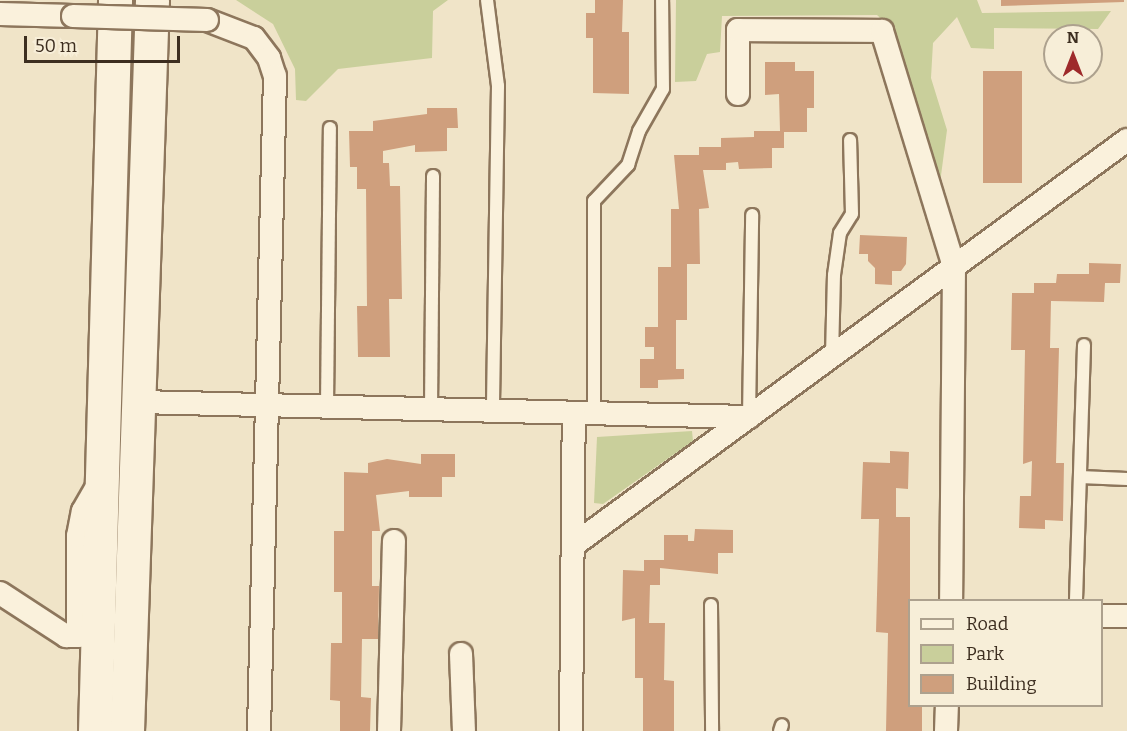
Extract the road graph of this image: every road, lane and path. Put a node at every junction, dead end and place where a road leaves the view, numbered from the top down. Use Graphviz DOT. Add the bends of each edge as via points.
graph roads {
  1 [pos="115,0"];
  2 [pos="152,0"];
  3 [pos="487,0"];
  4 [pos="662,0"];
  5 [pos="0,14"];
  6 [pos="738,94"];
  7 [pos="330,128"];
  8 [pos="850,140"];
  9 [pos="1127,140"];
  10 [pos="434,176"];
  11 [pos="752,215"];
  12 [pos="954,267"];
  13 [pos="1084,345"];
  14 [pos="832,356"];
  15 [pos="139,402"];
  16 [pos="269,405"];
  17 [pos="327,406"];
  18 [pos="431,409"];
  19 [pos="493,411"];
  20 [pos="584,413"];
  21 [pos="749,417"];
  22 [pos="1080,477"];
  23 [pos="102,478"];
  24 [pos="1127,478"];
  25 [pos="394,541"];
  26 [pos="575,544"];
  27 [pos="0,593"];
  28 [pos="951,599"];
  29 [pos="1076,599"];
  30 [pos="711,605"];
  31 [pos="1103,616"];
  32 [pos="1127,616"];
  33 [pos="461,654"];
  34 [pos="947,707"];
  35 [pos="95,731"];
  36 [pos="127,731"];
  37 [pos="259,731"];
  38 [pos="389,731"];
  39 [pos="464,731"];
  40 [pos="571,731"];
  41 [pos="712,731"];
  42 [pos="946,731"];
  1 -- 23 [label="main road"];
  2 -- 15 [label="main road"];
  3 -- 19 [label="lane" via="498,86"];
  4 -- 20 [label="lane" via="663,89 639,131 628,165 594,201"];
  5 -- 16 [label="street, bridge" via="207,20 254,38 270,58 274,76"];
  6 -- 12 [label="street" via="738,30 882,31"];
  7 -- 17 [label="lane"];
  8 -- 14 [label="lane" via="852,214 840,233 834,275"];
  9 -- 12 [label="street"];
  10 -- 18 [label="lane"];
  11 -- 21 [label="lane"];
  12 -- 14 [label="street"];
  12 -- 28 [label="street"];
  13 -- 22 [label="lane"];
  14 -- 21 [label="street"];
  15 -- 16 [label="street"];
  15 -- 36 [label="main road"];
  16 -- 17 [label="street"];
  16 -- 37 [label="street"];
  17 -- 18 [label="street"];
  18 -- 19 [label="street"];
  19 -- 20 [label="street"];
  20 -- 21 [label="street"];
  20 -- 26 [label="street"];
  21 -- 26 [label="street"];
  22 -- 24 [label="lane"];
  22 -- 29 [label="lane"];
  23 -- 27 [label="street" via="83,511 78,536 78,636 66,636"];
  23 -- 35 [label="main road"];
  25 -- 38 [label="street"];
  26 -- 40 [label="street"];
  30 -- 41 [label="lane"];
  31 -- 32 [label="street"];
  33 -- 39 [label="street"];
  34 -- 42 [label="street"];
}
